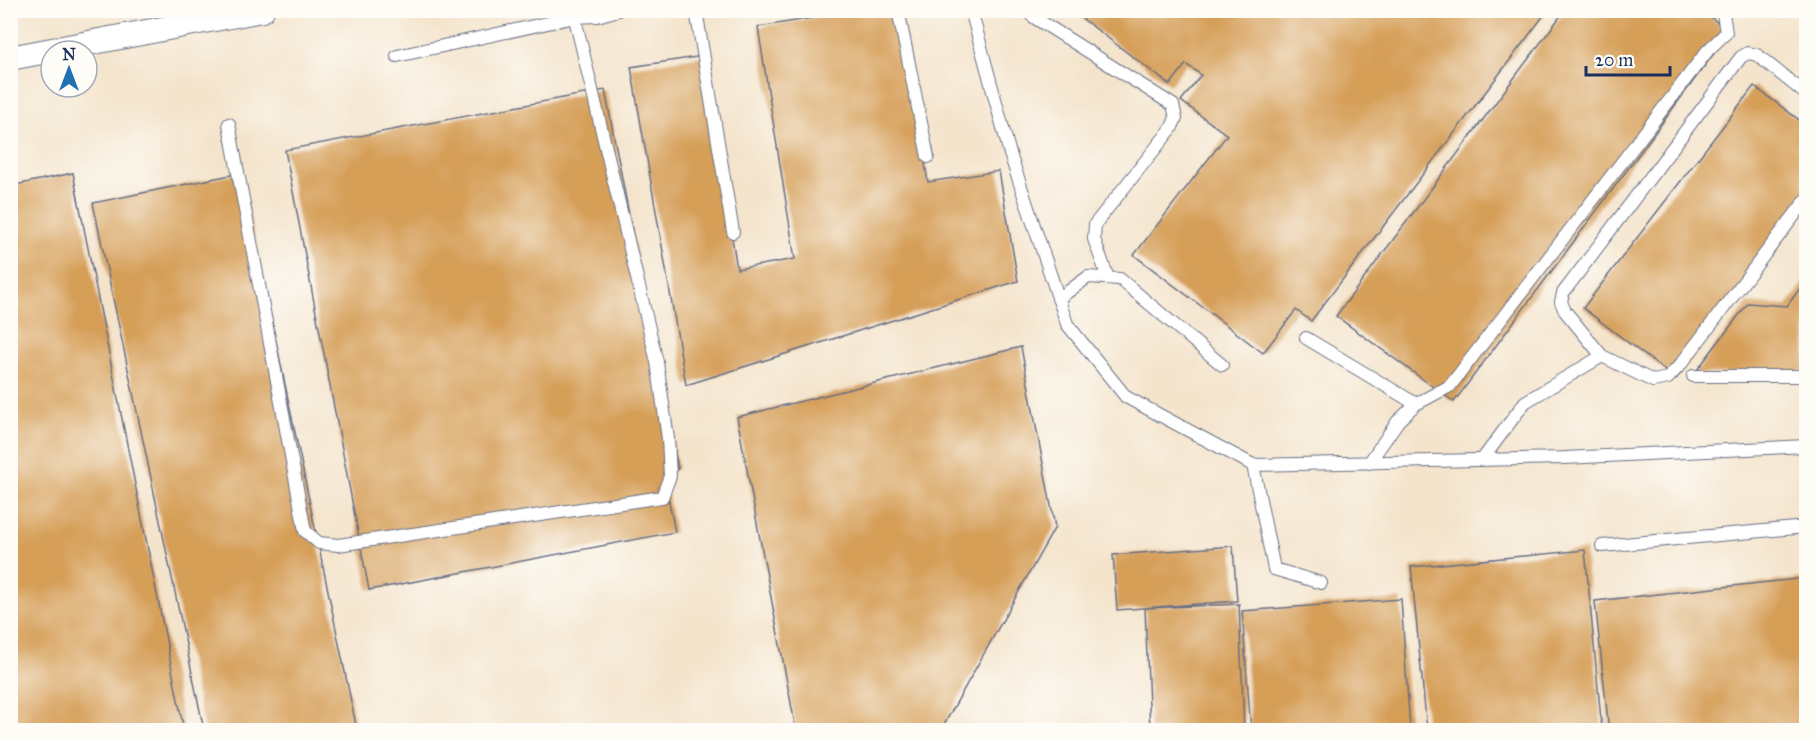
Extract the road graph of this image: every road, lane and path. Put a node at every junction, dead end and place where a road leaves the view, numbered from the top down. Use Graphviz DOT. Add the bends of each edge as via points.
graph roads {
  1 [pos="262,10"];
  2 [pos="618,10"];
  3 [pos="696,10"];
  4 [pos="898,10"];
  5 [pos="970,10"];
  6 [pos="1030,10"];
  7 [pos="1720,10"];
  8 [pos="574,14"];
  9 [pos="397,56"];
  10 [pos="10,58"];
  11 [pos="1806,94"];
  12 [pos="230,124"];
  13 [pos="928,157"];
  14 [pos="1806,200"];
  15 [pos="733,232"];
  16 [pos="1108,278"];
  17 [pos="1058,299"];
  18 [pos="1306,338"];
  19 [pos="1602,356"];
  20 [pos="1222,365"];
  21 [pos="1694,376"];
  22 [pos="1806,376"];
  23 [pos="1416,404"];
  24 [pos="1806,446"];
  25 [pos="1482,460"];
  26 [pos="1369,463"];
  27 [pos="1253,465"];
  28 [pos="1806,527"];
  29 [pos="1602,546"];
  30 [pos="1322,583"];
  1 -- 10 [label="street"];
  2 -- 8 [label="lane" via="597,16"];
  3 -- 15 [label="lane"];
  4 -- 13 [label="lane"];
  5 -- 17 [label="lane" via="1010,154"];
  6 -- 16 [label="lane" via="1032,16 1173,105 1176,118 1171,129 1095,224 1094,239"];
  7 -- 23 [label="lane" via="1724,13 1726,33 1708,50 1450,386"];
  8 -- 9 [label="lane"];
  8 -- 12 [label="lane" via="657,362 669,439 670,476 662,497 338,545 320,543 305,531"];
  11 -- 19 [label="lane" via="1757,55 1748,53 1741,57 1563,293 1565,311"];
  14 -- 19 [label="lane" via="1668,378 1653,381"];
  16 -- 17 [label="lane" via="1088,277"];
  16 -- 20 [label="lane" via="1120,279"];
  17 -- 27 [label="lane" via="1067,324 1126,397"];
  18 -- 23 [label="lane"];
  19 -- 25 [label="lane" via="1525,402"];
  21 -- 22 [label="lane"];
  23 -- 26 [label="lane" via="1398,421"];
  24 -- 25 [label="lane"];
  25 -- 26 [label="lane"];
  26 -- 27 [label="lane"];
  27 -- 30 [label="lane" via="1274,570"];
  28 -- 29 [label="lane"];
}
